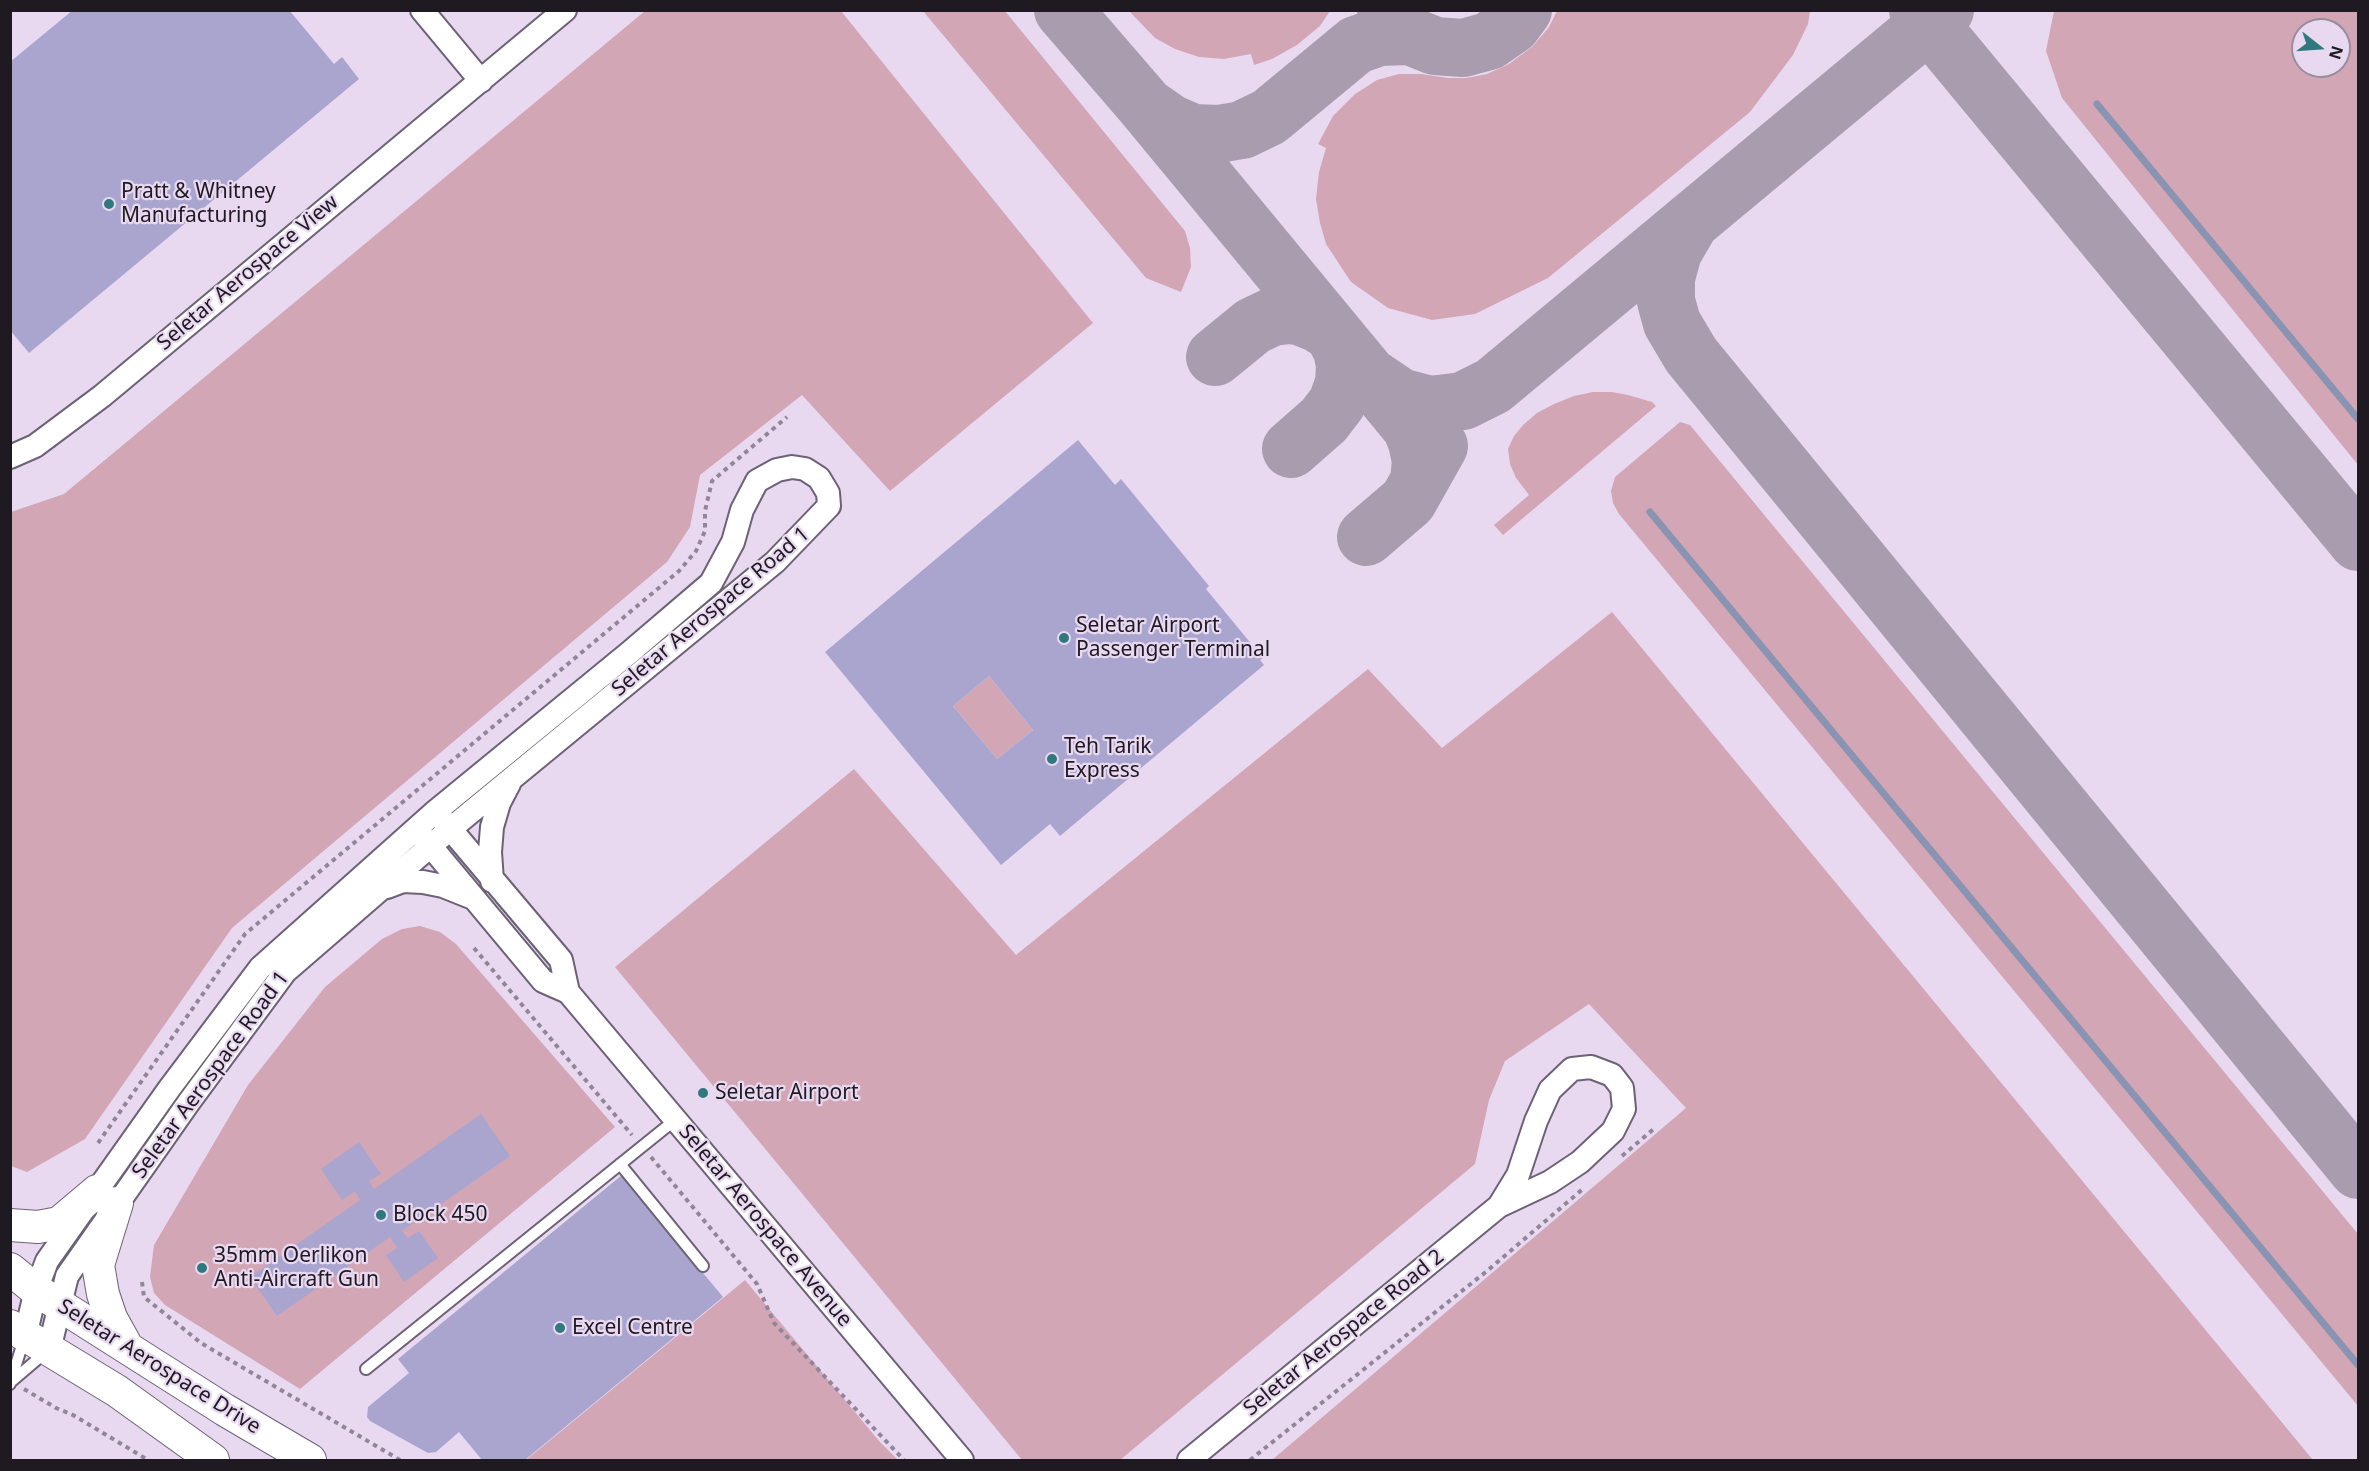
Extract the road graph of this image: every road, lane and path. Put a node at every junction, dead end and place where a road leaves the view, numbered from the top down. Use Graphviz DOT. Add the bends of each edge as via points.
graph roads {
  1 [pos="422,10"];
  2 [pos="565,10"];
  3 [pos="481,81"];
  4 [pos="787,417"];
  5 [pos="10,457"];
  6 [pos="636,662"];
  7 [pos="511,780"];
  8 [pos="436,811"];
  9 [pos="416,828"];
  10 [pos="449,830"];
  11 [pos="431,847"];
  12 [pos="492,881"];
  13 [pos="382,888"];
  14 [pos="474,898"];
  15 [pos="474,948"];
  16 [pos="568,992"];
  17 [pos="675,1120"];
  18 [pos="1656,1126"];
  19 [pos="98,1143"];
  20 [pos="642,1146"];
  21 [pos="1620,1157"];
  22 [pos="620,1164"];
  23 [pos="1585,1187"];
  24 [pos="107,1197"];
  25 [pos="1499,1206"];
  26 [pos="10,1225"];
  27 [pos="703,1266"];
  28 [pos="10,1269"];
  29 [pos="142,1282"];
  30 [pos="47,1297"];
  31 [pos="28,1337"];
  32 [pos="128,1348"];
  33 [pos="366,1369"];
  34 [pos="11,1382"];
  35 [pos="148,1461"];
  36 [pos="213,1461"];
  37 [pos="310,1461"];
  38 [pos="400,1461"];
  39 [pos="904,1461"];
  40 [pos="962,1461"];
  41 [pos="1190,1461"];
  42 [pos="1250,1461"];
  1 -- 3 [label="street"];
  2 -- 3 [label="street, Seletar Aerospace View"];
  3 -- 5 [label="street, Seletar Aerospace View" via="102,396 35,446"];
  4 -- 19 [label="path" via="712,481 705,531 696,551 679,571 245,934"];
  6 -- 6 [label="street, Seletar Aerospace Road 1" via="711,583 733,542 742,510 757,481 792,467 805,469 819,478 830,506 818,520 775,562"];
  6 -- 7 [label="street, Seletar Aerospace Road 1"];
  6 -- 8 [label="street, Seletar Aerospace Road 1"];
  7 -- 10 [label="street, Seletar Aerospace Road 1"];
  7 -- 12 [label="street" via="492,827"];
  8 -- 9 [label="street, Seletar Aerospace Road 1"];
  8 -- 10 [label="street, Seletar Aerospace Avenue"];
  9 -- 11 [label="street, Seletar Aerospace Avenue"];
  9 -- 24 [label="street, Seletar Aerospace Road 1" via="260,968"];
  10 -- 11 [label="street, Seletar Aerospace Road 1"];
  10 -- 12 [label="street, Seletar Aerospace Avenue"];
  11 -- 13 [label="street, Seletar Aerospace Road 1"];
  11 -- 14 [label="street, Seletar Aerospace Avenue"];
  12 -- 16 [label="street, Seletar Aerospace Avenue" via="561,960"];
  13 -- 14 [label="street" via="403,881 423,882"];
  13 -- 24 [label="street, Seletar Aerospace Road 1" via="285,972"];
  14 -- 16 [label="street, Seletar Aerospace Avenue" via="543,981"];
  15 -- 20 [label="path"];
  16 -- 17 [label="street, Seletar Aerospace Avenue"];
  17 -- 20 [label="lane"];
  17 -- 40 [label="street, Seletar Aerospace Avenue"];
  18 -- 21 [label="path"];
  20 -- 22 [label="lane"];
  20 -- 39 [label="path" via="756,1284 774,1323"];
  22 -- 27 [label="lane"];
  22 -- 33 [label="lane"];
  23 -- 42 [label="path"];
  24 -- 26 [label="street" via="59,1223 38,1227"];
  24 -- 30 [label="street, Seletar Aerospace Road 1" via="67,1276"];
  24 -- 32 [label="street" via="98,1265 111,1318"];
  25 -- 25 [label="street, Seletar Aerospace Road 2" via="1518,1175 1550,1090 1572,1069 1591,1067 1612,1075 1622,1088 1624,1109 1613,1131 1580,1162 1550,1182"];
  25 -- 41 [label="street, Seletar Aerospace Road 2"];
  28 -- 30 [label="street, Seletar Aerospace Drive"];
  29 -- 38 [label="path" via="144,1297 201,1342"];
  30 -- 31 [label="street, Seletar Aerospace Road 1"];
  30 -- 32 [label="street, Seletar Aerospace Drive"];
  31 -- 34 [label="lane"];
  31 -- 34 [label="lane"];
  31 -- 36 [label="street, Seletar Aerospace Drive" via="117,1391"];
  32 -- 37 [label="street, Seletar Aerospace Drive"];
  34 -- 35 [label="path"];
}
